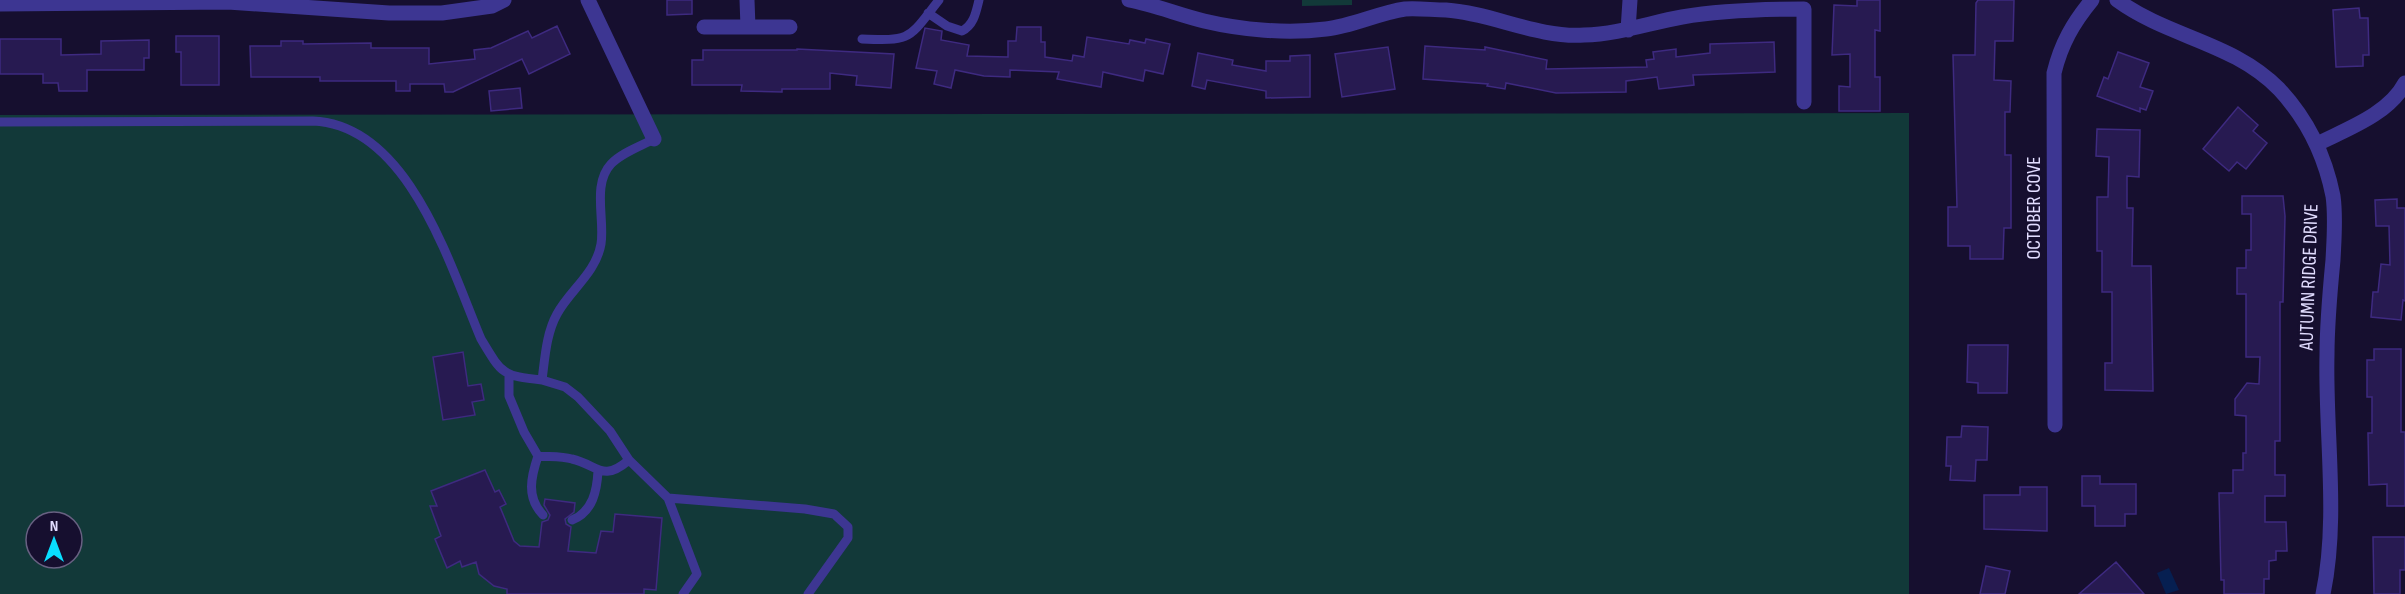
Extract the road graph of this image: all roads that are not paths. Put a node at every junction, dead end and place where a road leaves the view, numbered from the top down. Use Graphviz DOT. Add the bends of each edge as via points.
graph roads {
  1 [pos="504,0"];
  2 [pos="588,0"];
  3 [pos="747,0"];
  4 [pos="939,0"];
  5 [pos="980,0"];
  6 [pos="1130,0"];
  7 [pos="1630,0"];
  8 [pos="2092,0"];
  9 [pos="2117,0"];
  10 [pos="106,2"];
  11 [pos="287,3"];
  12 [pos="0,4"];
  13 [pos="928,14"];
  14 [pos="704,27"];
  15 [pos="748,27"];
  16 [pos="790,27"];
  17 [pos="1628,30"];
  18 [pos="862,39"];
  19 [pos="2405,83"];
  20 [pos="1804,102"];
  21 [pos="0,122"];
  22 [pos="654,139"];
  23 [pos="2317,144"];
  24 [pos="509,377"];
  25 [pos="542,380"];
  26 [pos="2055,425"];
  27 [pos="538,456"];
  28 [pos="629,460"];
  29 [pos="598,471"];
  30 [pos="668,498"];
  31 [pos="543,515"];
  32 [pos="572,520"];
  33 [pos="683,594"];
  34 [pos="808,594"];
  35 [pos="2324,594"];
  1 -- 11 [label="street" via="492,6 442,13 389,14"];
  2 -- 22 [label="street"];
  3 -- 15 [label="street"];
  4 -- 13 [label="lane"];
  5 -- 13 [label="lane" via="968,28 962,31"];
  6 -- 17 [label="street" via="1204,21 1275,29 1324,29 1406,9 1449,11 1559,34"];
  7 -- 17 [label="street"];
  8 -- 26 [label="street, OCTOBER COVE" via="2067,33 2054,73"];
  9 -- 23 [label="street, AUTUMN RIDGE DRIVE" via="2159,24 2256,68 2280,90"];
  10 -- 11 [label="street"];
  10 -- 12 [label="street"];
  13 -- 18 [label="lane" via="909,36"];
  14 -- 15 [label="street"];
  15 -- 16 [label="street"];
  17 -- 20 [label="street" via="1714,12 1804,9"];
  19 -- 23 [label="street" via="2384,108"];
  21 -- 24 [label="lane" via="313,121 352,132 378,149 419,196 481,339"];
  22 -- 25 [label="lane" via="610,164 603,176 601,246 584,279 557,314 548,338"];
  23 -- 35 [label="street, AUTUMN RIDGE DRIVE" via="2327,171 2335,227 2326,383 2330,549"];
  24 -- 25 [label="lane"];
  24 -- 27 [label="lane" via="509,396"];
  25 -- 28 [label="lane" via="565,387 578,397 610,431"];
  27 -- 29 [label="lane" via="575,459"];
  27 -- 31 [label="lane" via="531,485 536,507"];
  28 -- 29 [label="lane" via="620,468"];
  28 -- 30 [label="lane"];
  29 -- 32 [label="lane" via="593,499 580,517"];
  30 -- 33 [label="lane" via="697,574"];
  30 -- 34 [label="lane" via="834,514 848,527 848,538"];
}
